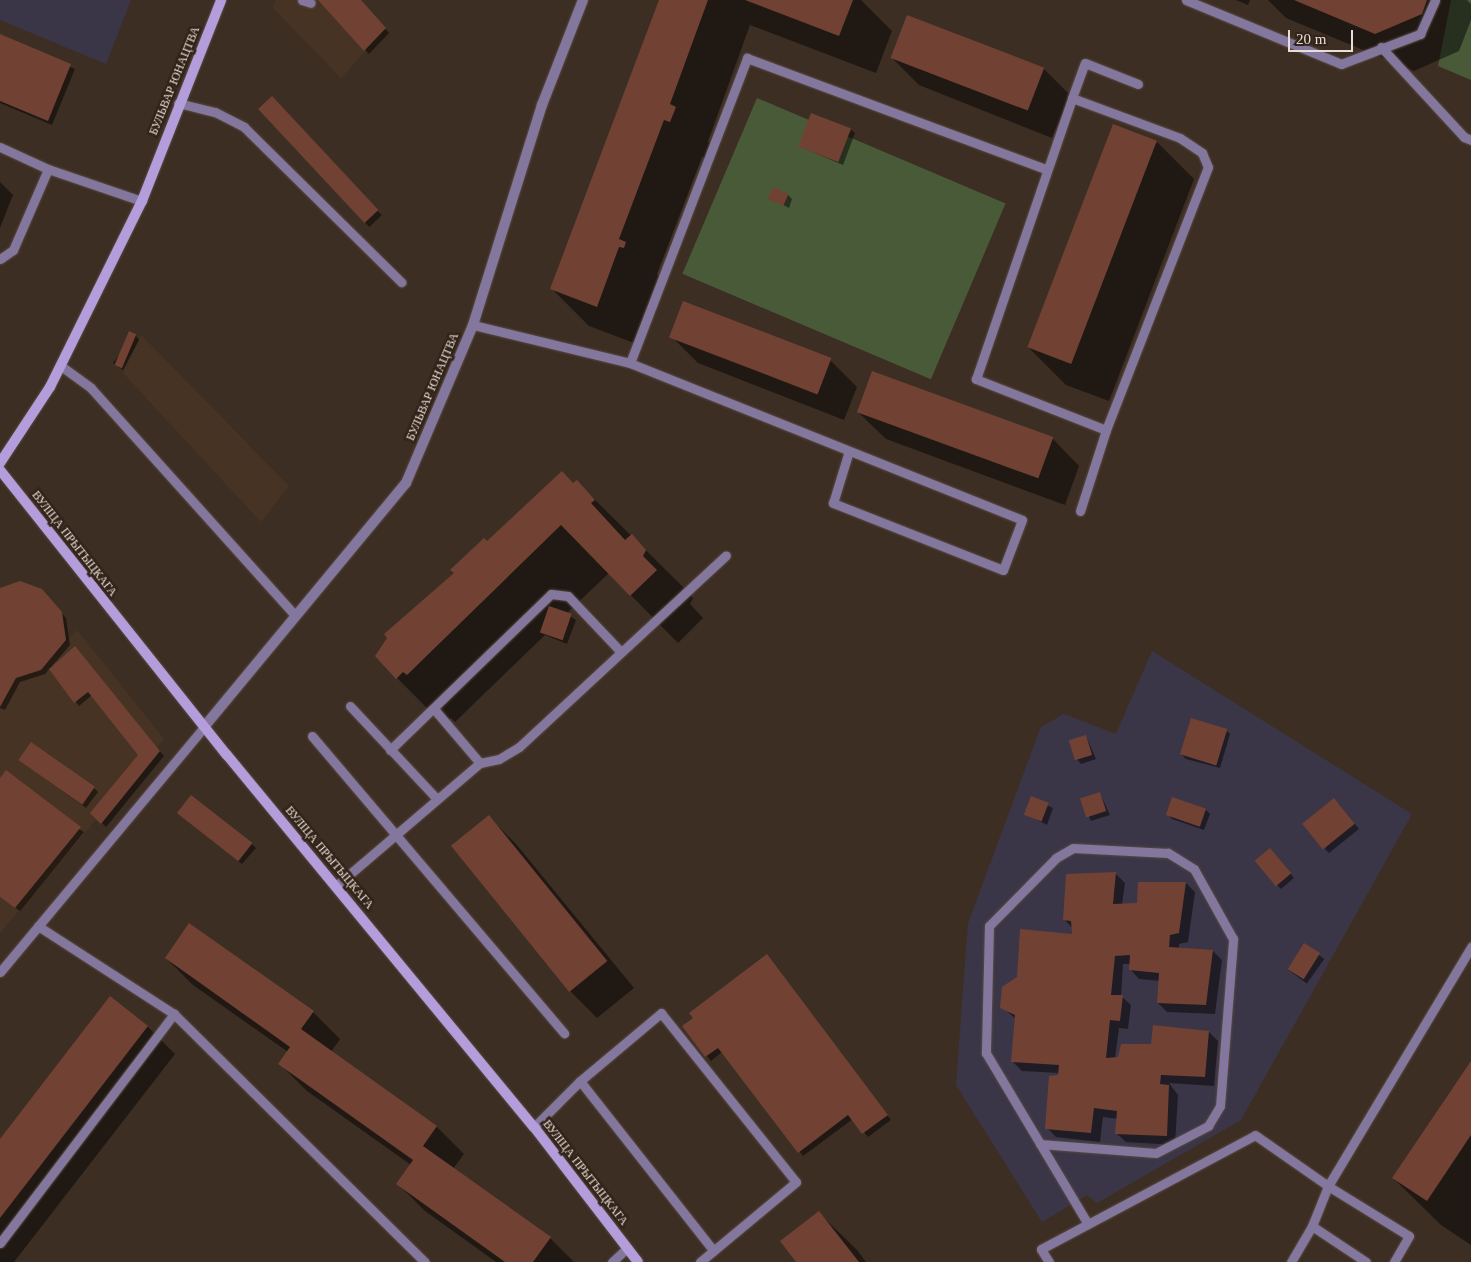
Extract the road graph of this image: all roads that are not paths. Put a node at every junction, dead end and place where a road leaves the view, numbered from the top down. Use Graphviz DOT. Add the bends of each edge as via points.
graph roads {
  1 [pos="221,0"];
  2 [pos="583,0"];
  3 [pos="1186,0"];
  4 [pos="1435,0"];
  5 [pos="1381,47"];
  6 [pos="1138,84"];
  7 [pos="1072,98"];
  8 [pos="178,103"];
  9 [pos="1471,140"];
  10 [pos="0,147"];
  11 [pos="48,169"];
  12 [pos="1046,170"];
  13 [pos="142,201"];
  14 [pos="0,259"];
  15 [pos="401,282"];
  16 [pos="473,325"];
  17 [pos="630,362"];
  18 [pos="61,366"];
  19 [pos="1106,430"];
  20 [pos="849,451"];
  21 [pos="0,463"];
  22 [pos="0,470"];
  23 [pos="1080,511"];
  24 [pos="726,555"];
  25 [pos="295,615"];
  26 [pos="621,652"];
  27 [pos="350,706"];
  28 [pos="434,709"];
  29 [pos="204,727"];
  30 [pos="312,736"];
  31 [pos="390,750"];
  32 [pos="480,763"];
  33 [pos="437,799"];
  34 [pos="395,834"];
  35 [pos="336,885"];
  36 [pos="38,926"];
  37 [pos="1471,948"];
  38 [pos="0,972"];
  39 [pos="174,1014"];
  40 [pos="564,1033"];
  41 [pos="580,1081"];
  42 [pos="534,1127"];
  43 [pos="1040,1144"];
  44 [pos="1328,1186"];
  45 [pos="1088,1224"];
  46 [pos="1312,1226"];
  47 [pos="0,1243"];
  48 [pos="628,1248"];
  49 [pos="714,1251"];
  50 [pos="425,1262"];
  51 [pos="612,1262"];
  52 [pos="638,1262"];
  53 [pos="700,1262"];
  54 [pos="1049,1262"];
  55 [pos="1291,1262"];
  56 [pos="1366,1262"];
  57 [pos="1394,1262"];
  1 -- 8 [label="street, БУЛЬВАР ЮНАЦТВА"];
  2 -- 16 [label="street, БУЛЬВАР ЮНАЦТВА" via="542,106"];
  3 -- 5 [label="lane" via="1341,64"];
  4 -- 5 [label="lane" via="1420,34"];
  5 -- 9 [label="lane" via="1464,137"];
  6 -- 7 [label="lane" via="1085,64"];
  7 -- 12 [label="lane"];
  7 -- 19 [label="lane" via="1180,138 1202,153 1208,167"];
  8 -- 13 [label="street, БУЛЬВАР ЮНАЦТВА"];
  8 -- 15 [label="lane" via="214,112 244,126"];
  10 -- 11 [label="lane"];
  11 -- 13 [label="lane"];
  11 -- 14 [label="lane" via="13,250"];
  12 -- 17 [label="lane" via="747,58"];
  12 -- 19 [label="lane" via="976,379"];
  13 -- 18 [label="street, БУЛЬВАР ЮНАЦТВА"];
  16 -- 17 [label="lane"];
  16 -- 25 [label="street, БУЛЬВАР ЮНАЦТВА" via="406,483"];
  17 -- 20 [label="lane"];
  18 -- 21 [label="street, БУЛЬВАР ЮНАЦТВА"];
  18 -- 25 [label="lane" via="91,388"];
  19 -- 23 [label="lane"];
  20 -- 20 [label="lane" via="1022,520 1003,570 833,503"];
  22 -- 29 [label="street, ВУЛІЦА ПРЫТЫЦКАГА"];
  24 -- 26 [label="lane"];
  25 -- 29 [label="street, БУЛЬВАР ЮНАЦТВА"];
  26 -- 28 [label="lane" via="568,596 550,594"];
  26 -- 32 [label="lane" via="519,747 499,759"];
  27 -- 31 [label="lane"];
  28 -- 31 [label="lane"];
  28 -- 32 [label="lane"];
  29 -- 35 [label="street, ВУЛІЦА ПРЫТЫЦКАГА"];
  29 -- 36 [label="lane"];
  30 -- 34 [label="lane"];
  31 -- 33 [label="lane"];
  32 -- 33 [label="lane"];
  33 -- 34 [label="lane"];
  34 -- 35 [label="lane"];
  34 -- 40 [label="lane"];
  35 -- 42 [label="street, ВУЛІЦА ПРЫТЫЦКАГА"];
  36 -- 38 [label="lane"];
  36 -- 39 [label="lane"];
  37 -- 44 [label="lane"];
  39 -- 47 [label="lane"];
  39 -- 50 [label="lane"];
  41 -- 42 [label="lane"];
  41 -- 49 [label="lane"];
  41 -- 49 [label="lane" via="661,1014 772,1151 796,1182"];
  42 -- 48 [label="street, ВУЛІЦА ПРЫТЫЦКАГА"];
  43 -- 43 [label="lane" via="986,1053 990,926 1056,858 1073,848 1168,853 1194,869 1233,938 1220,1106 1208,1126 1156,1152"];
  43 -- 45 [label="lane"];
  44 -- 45 [label="lane" via="1255,1135"];
  44 -- 46 [label="lane"];
  44 -- 57 [label="lane" via="1409,1236"];
  45 -- 54 [label="lane" via="1041,1249"];
  46 -- 55 [label="lane"];
  46 -- 56 [label="lane"];
  48 -- 51 [label="lane"];
  48 -- 52 [label="street, ВУЛІЦА ПРЫТЫЦКАГА"];
  49 -- 53 [label="lane"];
}
